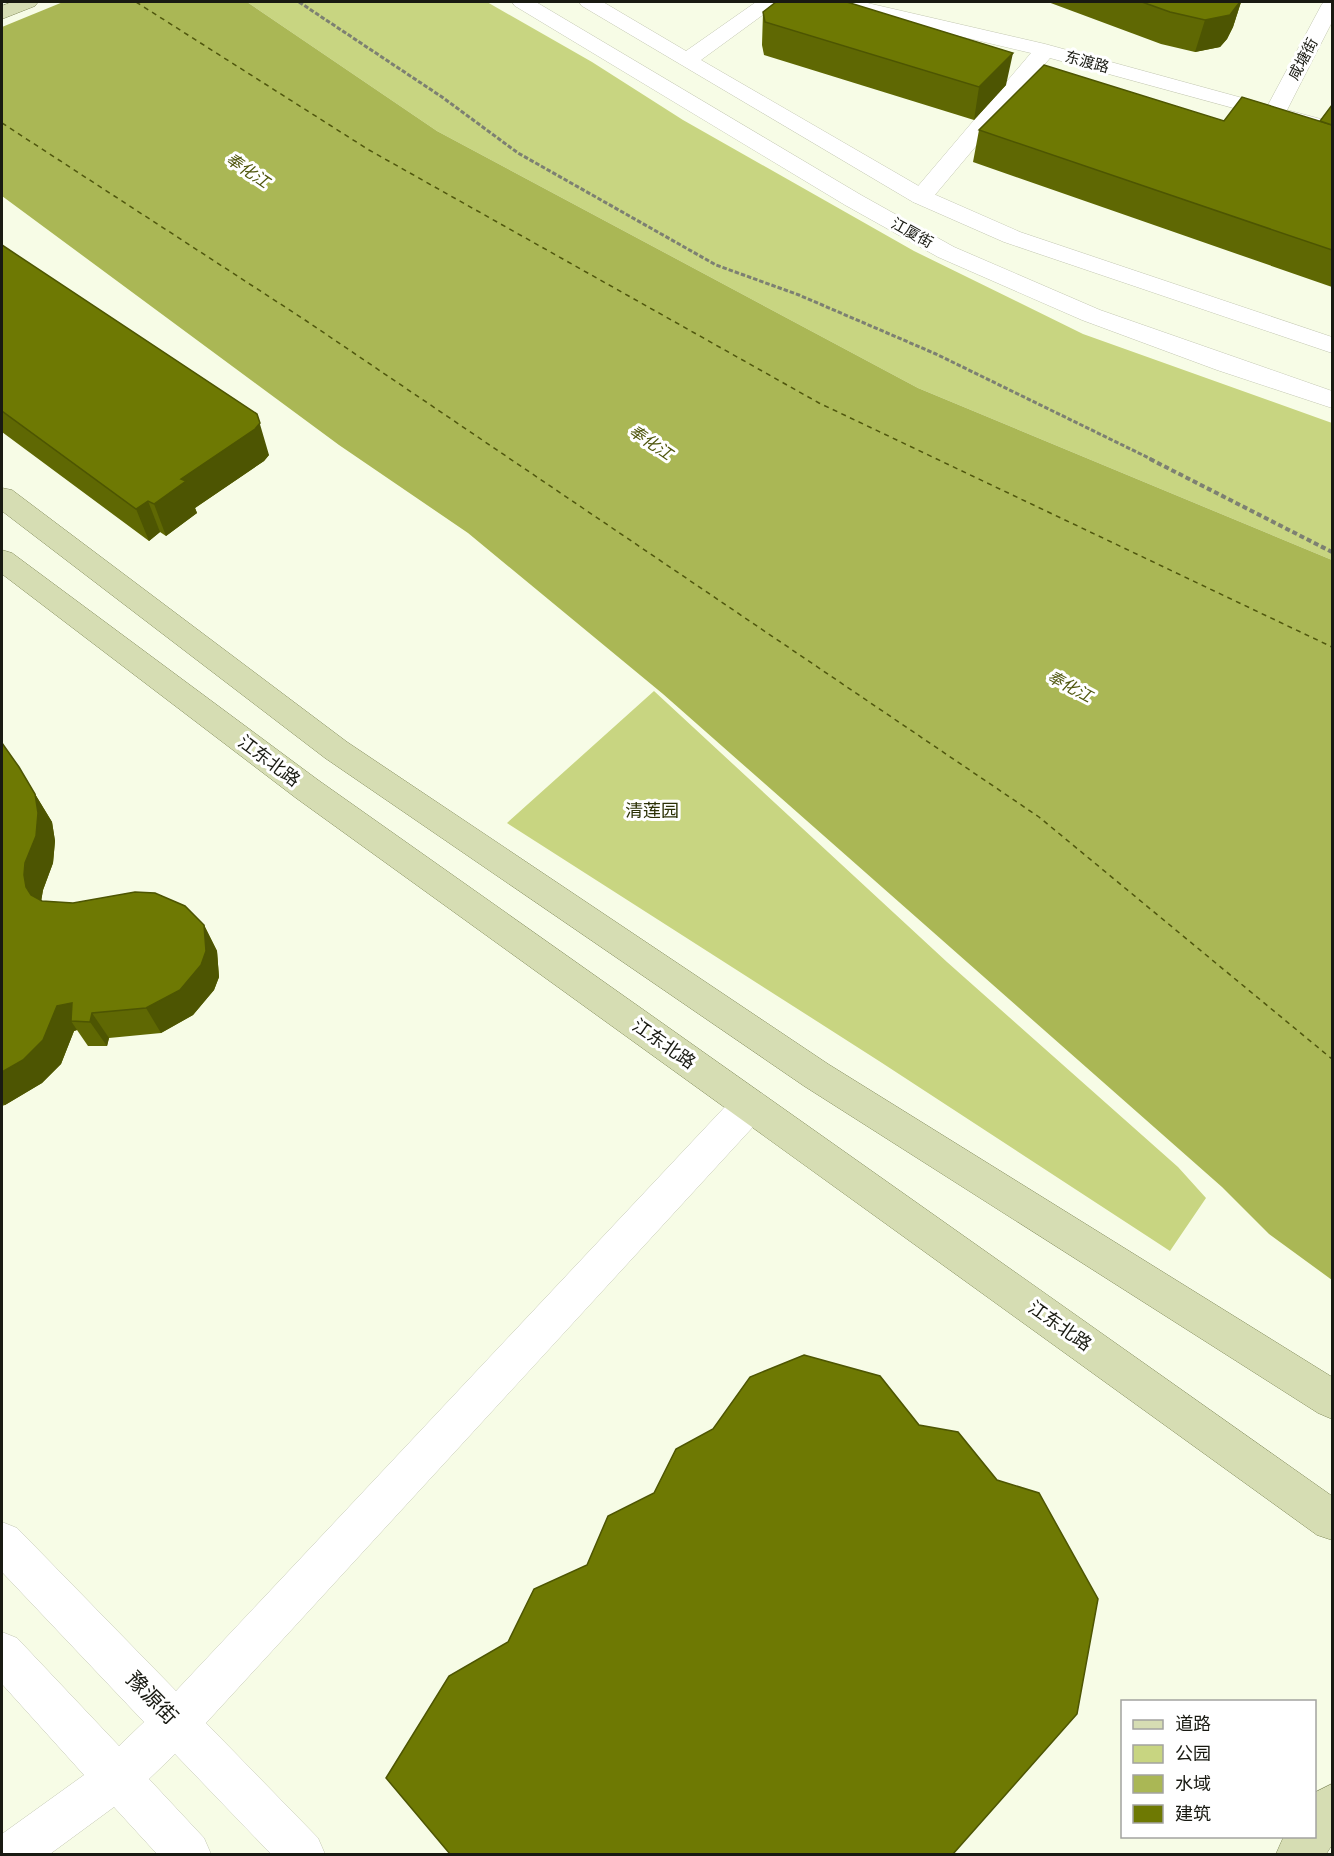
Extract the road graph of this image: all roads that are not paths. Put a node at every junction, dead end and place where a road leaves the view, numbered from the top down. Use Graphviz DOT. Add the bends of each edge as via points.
graph roads {
  1 [pos="28,2"];
  2 [pos="522,2"];
  3 [pos="589,2"];
  4 [pos="768,2"];
  5 [pos="839,2"];
  6 [pos="1332,4"];
  7 [pos="2,13"];
  8 [pos="1045,51"];
  9 [pos="687,60"];
  10 [pos="1274,113"];
  11 [pos="1332,129"];
  12 [pos="921,197"];
  13 [pos="1332,345"];
  14 [pos="1332,400"];
  15 [pos="2,497"];
  16 [pos="2,560"];
  17 [pos="750,1105"];
  18 [pos="1332,1399"];
  19 [pos="1332,1520"];
  20 [pos="2,1543"];
  21 [pos="2,1653"];
  22 [pos="176,1722"];
  23 [pos="117,1778"];
  24 [pos="1332,1807"];
  25 [pos="1316,1829"];
  26 [pos="1310,1838"];
  27 [pos="13,1854"];
  28 [pos="188,1854"];
  29 [pos="302,1854"];
  30 [pos="1299,1854"];
  1 -- 7 [label="main road"];
  2 -- 14 [label="street, 江厦街" via="946,252 1091,315"];
  3 -- 9 [label="street, 江厦街"];
  4 -- 9 [label="street"];
  5 -- 8 [label="street, 东渡路"];
  6 -- 10 [label="street, 咸塘街"];
  8 -- 10 [label="street, 东渡路"];
  8 -- 12 [label="street"];
  9 -- 12 [label="street, 江厦街"];
  10 -- 11 [label="street, 东渡路"];
  12 -- 13 [label="street, 江厦街" via="1012,237"];
  15 -- 18 [label="main road" via="346,756 816,1074"];
  16 -- 17 [label="main road, 江东北路" via="307,789"];
  17 -- 19 [label="main road, 江东北路"];
  17 -- 22 [label="street"];
  20 -- 22 [label="street, 豫源街"];
  21 -- 23 [label="street"];
  22 -- 23 [label="street"];
  22 -- 29 [label="street, 豫源街"];
  23 -- 27 [label="street"];
  23 -- 28 [label="street"];
  24 -- 25 [label="main road"];
  26 -- 30 [label="main road"];
}
